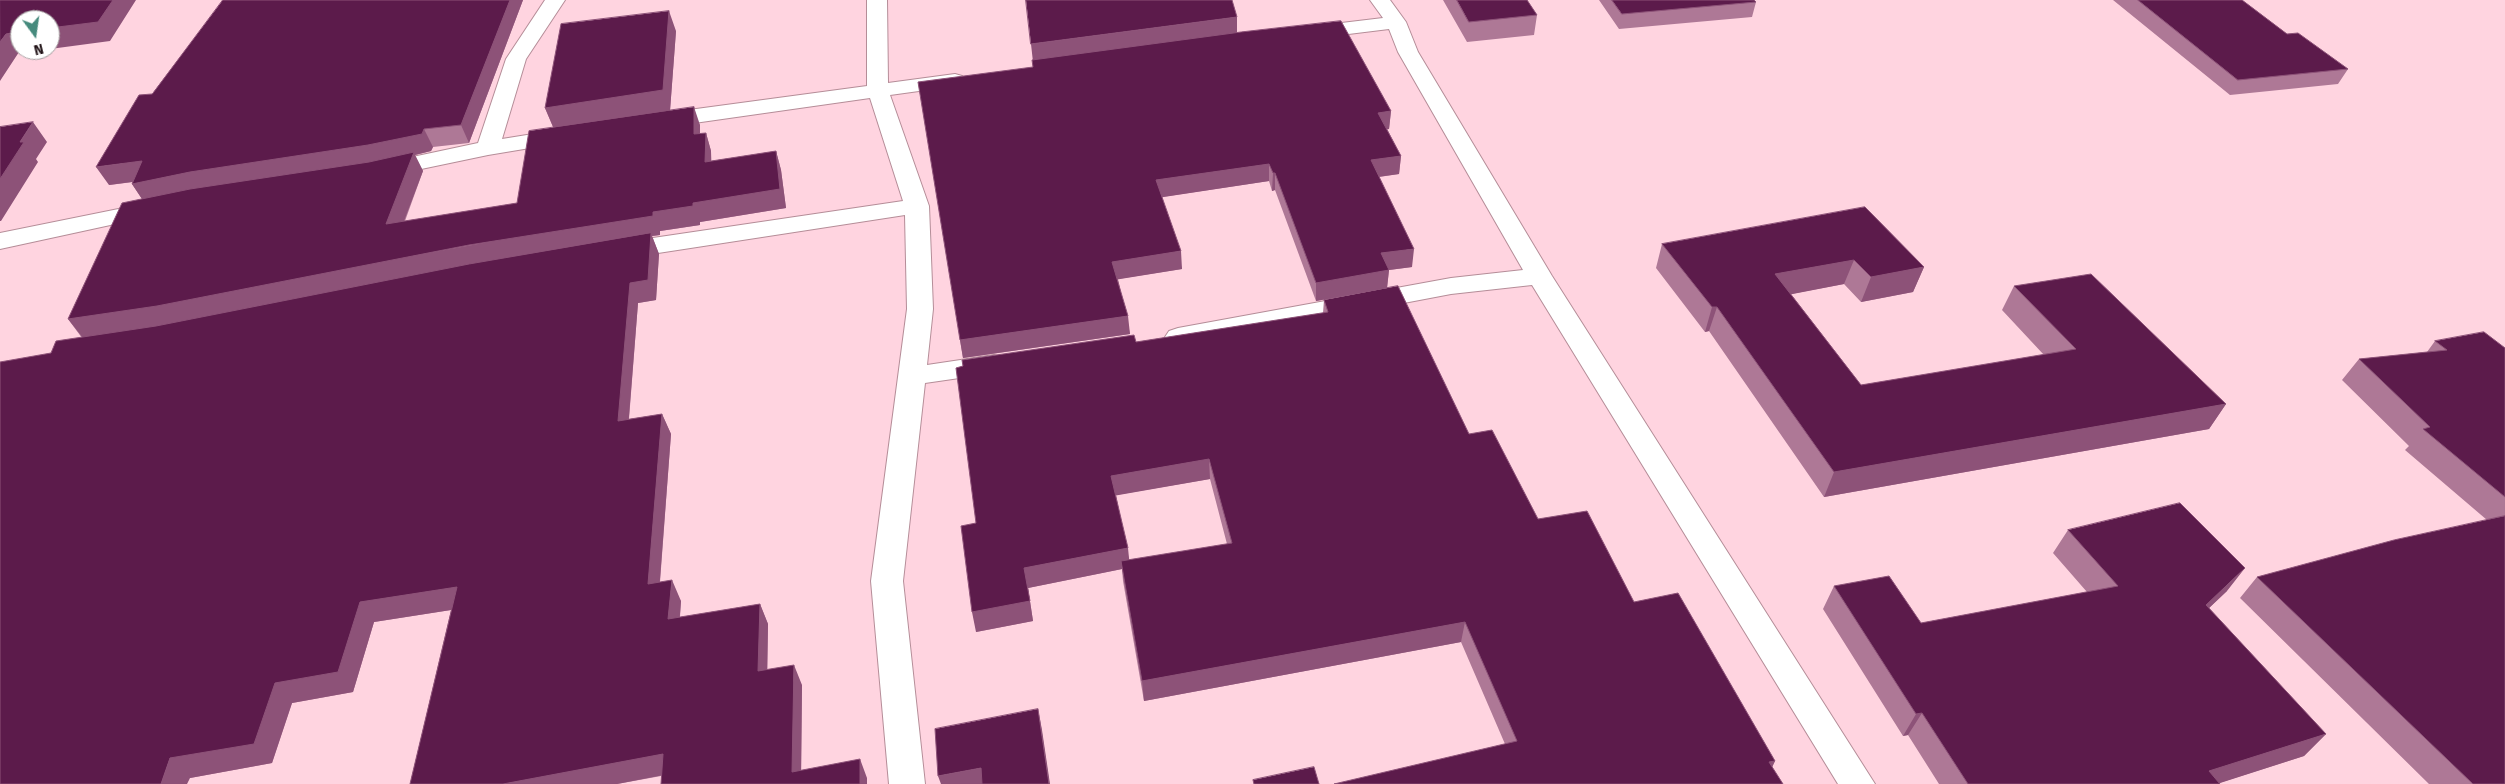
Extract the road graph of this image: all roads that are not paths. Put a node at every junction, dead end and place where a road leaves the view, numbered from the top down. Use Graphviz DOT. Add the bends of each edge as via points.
graph roads {
  1 [pos="555,0"];
  2 [pos="877,0"];
  3 [pos="1380,0"];
  4 [pos="1396,22"];
  5 [pos="1291,35"];
  6 [pos="976,77"];
  7 [pos="878,90"];
  8 [pos="641,124"];
  9 [pos="584,133"];
  10 [pos="488,148"];
  11 [pos="358,174"];
  12 [pos="173,205"];
  13 [pos="917,206"];
  14 [pos="0,241"];
  15 [pos="596,255"];
  16 [pos="1539,276"];
  17 [pos="1155,341"];
  18 [pos="1019,361"];
  19 [pos="912,376"];
  20 [pos="907,784"];
  21 [pos="1857,784"];
  1 -- 10 [label="street" via="516,59"];
  2 -- 7 [label="street"];
  3 -- 4 [label="street"];
  4 -- 5 [label="street"];
  4 -- 16 [label="street" via="1408,52"];
  6 -- 7 [label="street"];
  7 -- 8 [label="street"];
  7 -- 13 [label="street"];
  9 -- 10 [label="street"];
  10 -- 11 [label="street"];
  12 -- 14 [label="street"];
  13 -- 15 [label="street"];
  13 -- 19 [label="street" via="920,309"];
  16 -- 17 [label="street" via="1451,286"];
  16 -- 21 [label="street"];
  18 -- 19 [label="street"];
  19 -- 20 [label="street" via="887,581"];
}
